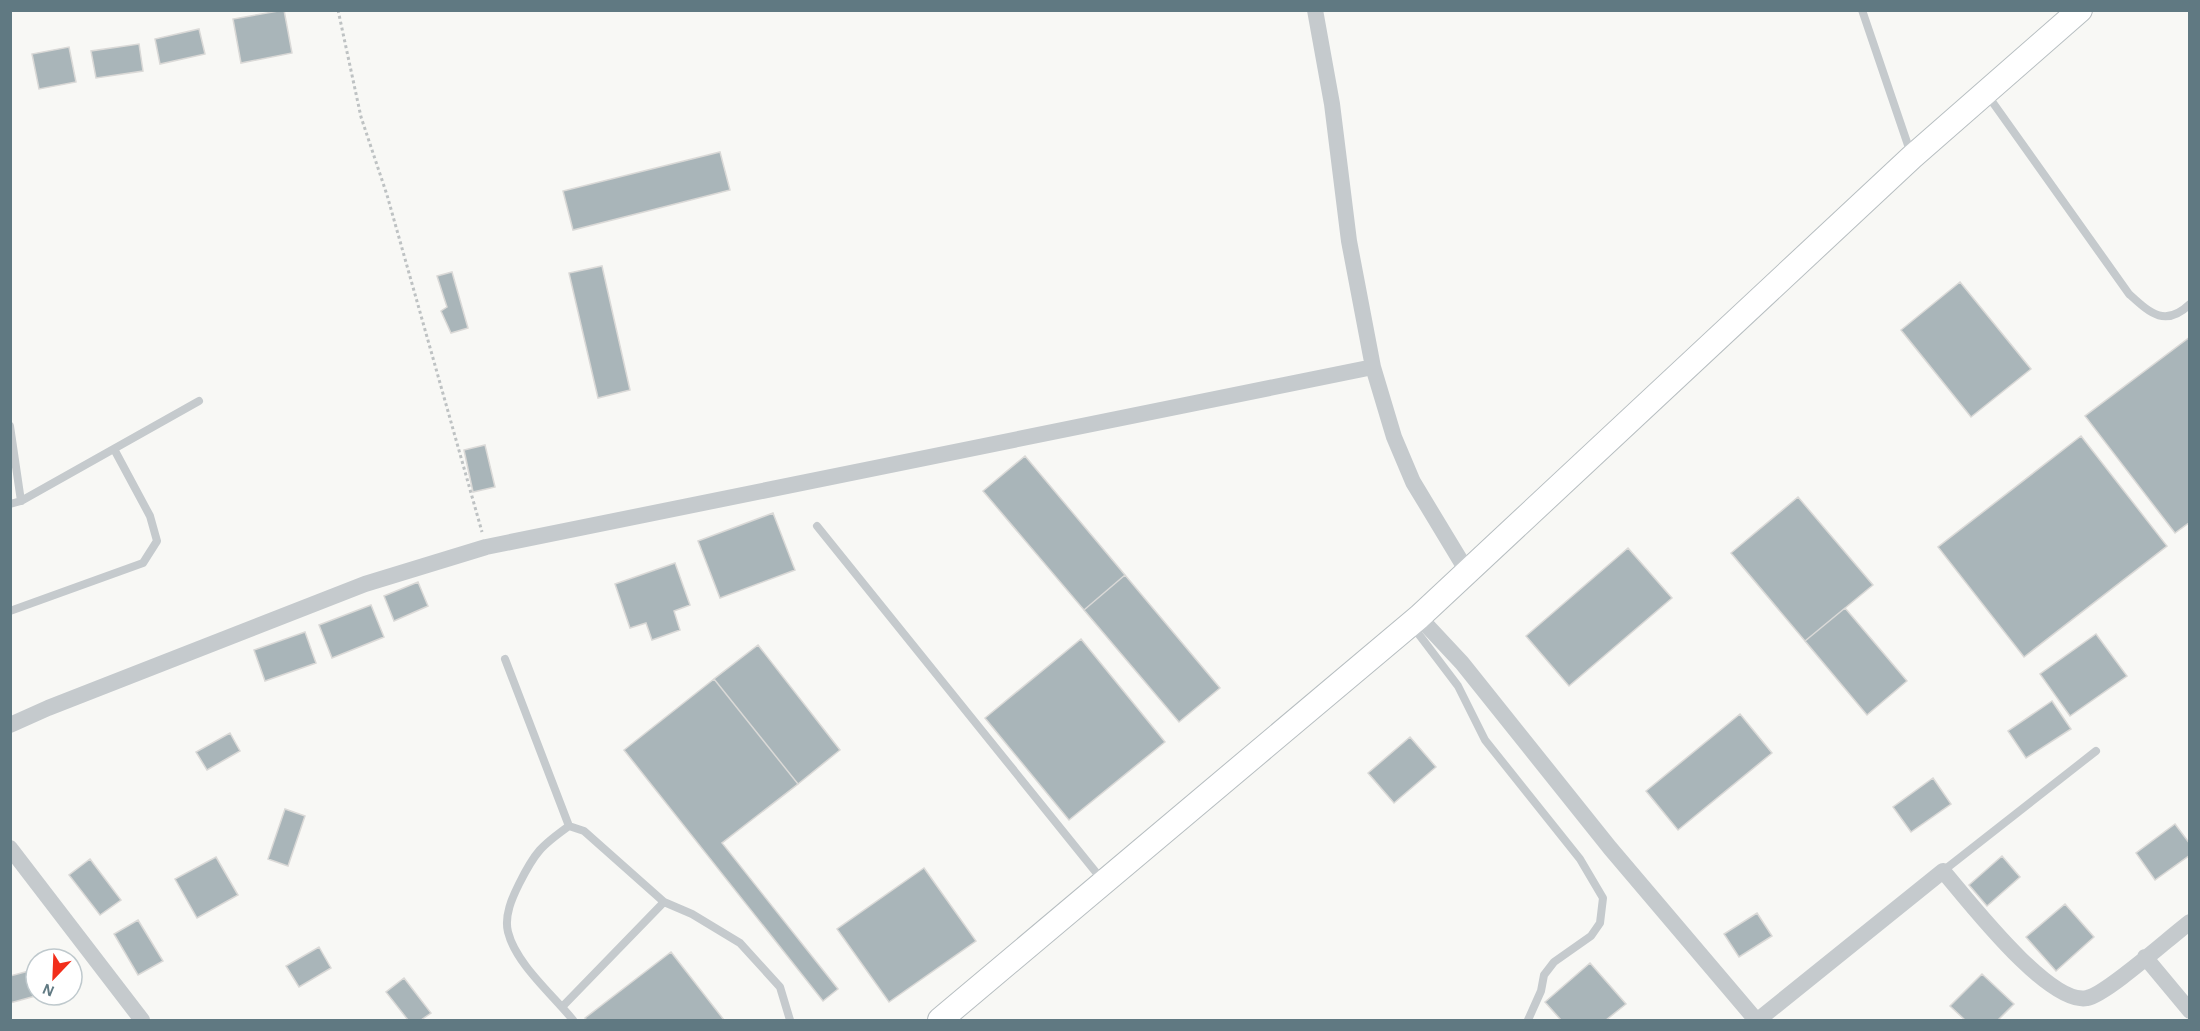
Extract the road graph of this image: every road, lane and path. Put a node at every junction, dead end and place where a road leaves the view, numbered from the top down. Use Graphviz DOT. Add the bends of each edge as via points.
graph roads {
  1 [pos="338,10"];
  2 [pos="1315,10"];
  3 [pos="1862,10"];
  4 [pos="2080,10"];
  5 [pos="1986,93"];
  6 [pos="1912,158"];
  7 [pos="2190,304"];
  8 [pos="1373,367"];
  9 [pos="199,401"];
  10 [pos="10,426"];
  11 [pos="114,449"];
  12 [pos="21,501"];
  13 [pos="10,504"];
  14 [pos="817,526"];
  15 [pos="486,547"];
  16 [pos="1468,573"];
  17 [pos="10,611"];
  18 [pos="1415,620"];
  19 [pos="506,659"];
  20 [pos="10,725"];
  21 [pos="2096,752"];
  22 [pos="569,826"];
  23 [pos="10,848"];
  24 [pos="1943,871"];
  25 [pos="1105,882"];
  26 [pos="664,902"];
  27 [pos="2190,922"];
  28 [pos="2145,957"];
  29 [pos="562,1007"];
  30 [pos="2190,1011"];
  31 [pos="142,1020"];
  32 [pos="573,1020"];
  33 [pos="790,1020"];
  34 [pos="940,1020"];
  35 [pos="1528,1020"];
  36 [pos="1757,1020"];
  1 -- 15 [label="path" via="361,117 387,195"];
  2 -- 8 [label="street" via="1332,104 1349,241"];
  3 -- 6 [label="lane"];
  4 -- 5 [label="street"];
  5 -- 6 [label="street"];
  5 -- 7 [label="lane" via="2129,294 2155,314 2169,318"];
  6 -- 16 [label="street"];
  8 -- 15 [label="street"];
  8 -- 16 [label="street" via="1394,437 1413,482"];
  9 -- 11 [label="lane"];
  10 -- 12 [label="lane"];
  11 -- 12 [label="lane"];
  11 -- 17 [label="lane" via="150,516 157,541 143,563"];
  12 -- 13 [label="lane"];
  14 -- 25 [label="lane"];
  15 -- 20 [label="street" via="365,584"];
  16 -- 18 [label="street"];
  18 -- 25 [label="street"];
  18 -- 35 [label="lane" via="1458,686 1485,740 1580,859 1603,898 1600,923 1544,975"];
  18 -- 36 [label="street" via="1462,663 1610,848"];
  19 -- 22 [label="lane"];
  21 -- 24 [label="lane"];
  22 -- 26 [label="lane" via="584,831"];
  22 -- 29 [label="lane" via="540,846 509,903 508,932 525,966"];
  23 -- 31 [label="street"];
  24 -- 28 [label="street" via="2010,950 2061,993 2090,998"];
  24 -- 36 [label="street"];
  25 -- 34 [label="street"];
  26 -- 29 [label="lane"];
  26 -- 33 [label="lane" via="740,942 780,987"];
  27 -- 28 [label="street"];
  28 -- 30 [label="street"];
  29 -- 32 [label="lane"];
}
